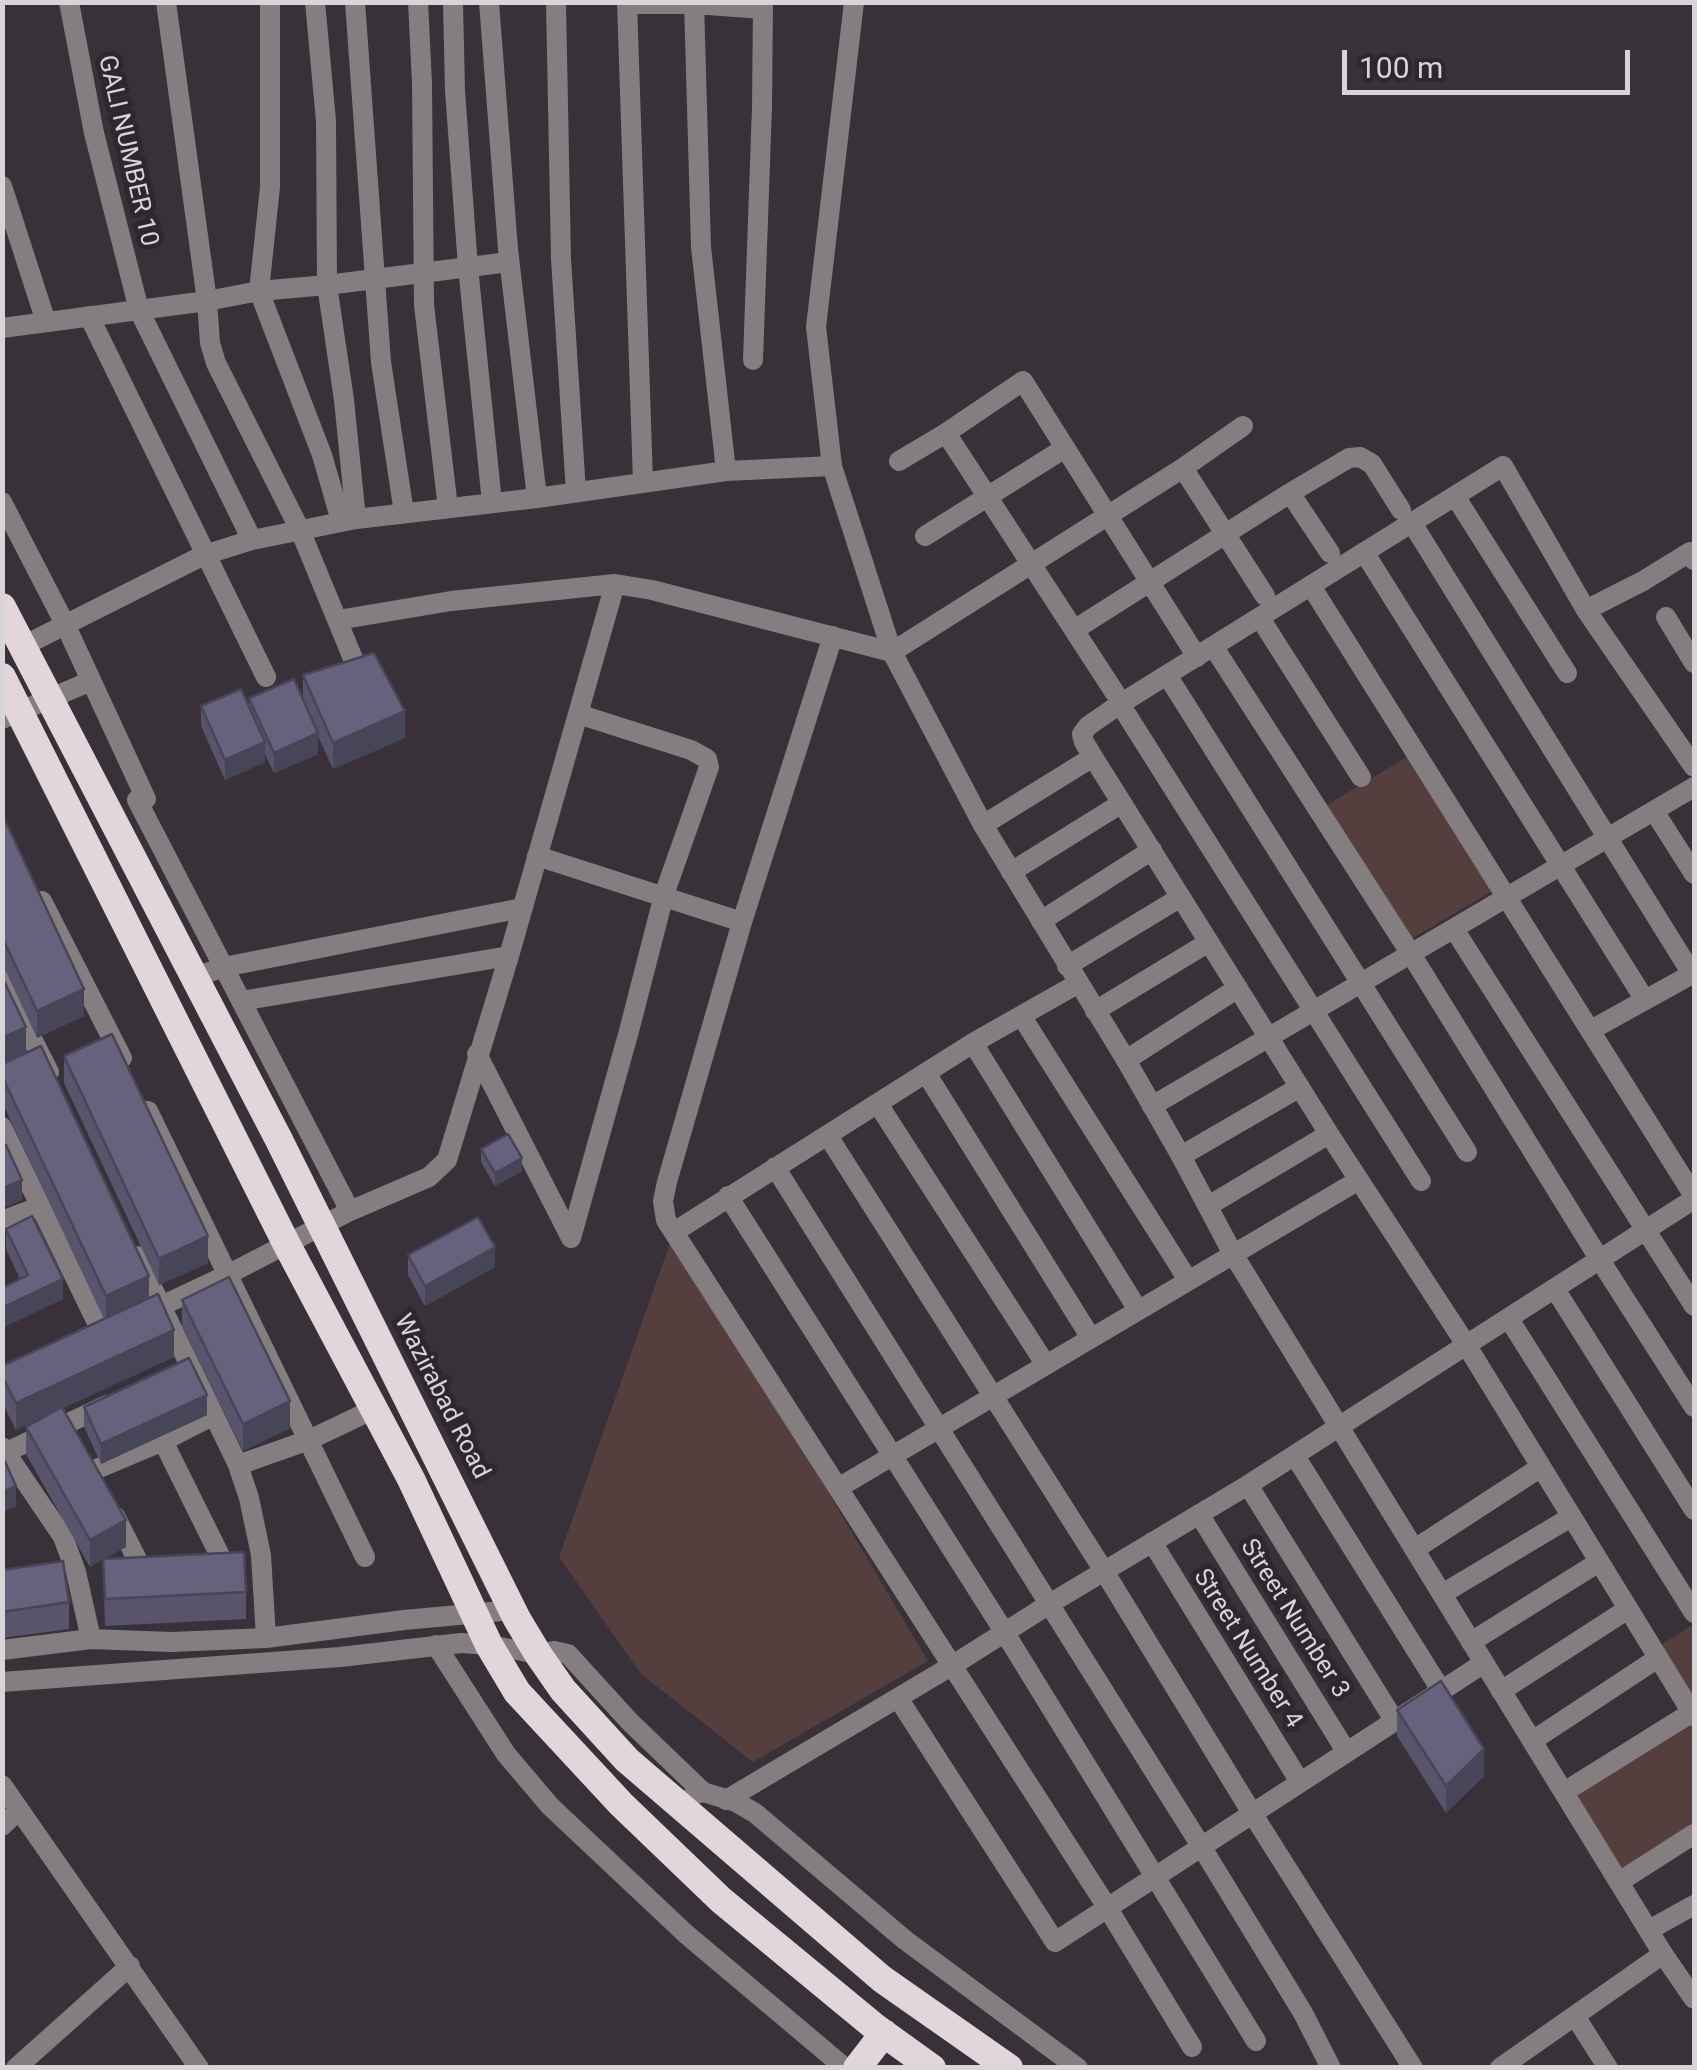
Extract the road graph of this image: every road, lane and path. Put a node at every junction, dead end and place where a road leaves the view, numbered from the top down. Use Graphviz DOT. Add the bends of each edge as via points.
graph roads {
  1 [pos="69,2"];
  2 [pos="166,2"];
  3 [pos="270,2"];
  4 [pos="315,2"];
  5 [pos="355,2"];
  6 [pos="418,2"];
  7 [pos="452,2"];
  8 [pos="488,2"];
  9 [pos="556,2"];
  10 [pos="854,2"];
  11 [pos="627,3"];
  12 [pos="694,3"];
  13 [pos="763,6"];
  14 [pos="2,186"];
  15 [pos="509,262"];
  16 [pos="468,267"];
  17 [pos="422,273"];
  18 [pos="375,279"];
  19 [pos="327,286"];
  20 [pos="260,292"];
  21 [pos="207,301"];
  22 [pos="139,310"];
  23 [pos="89,316"];
  24 [pos="46,322"];
  25 [pos="2,328"];
  26 [pos="753,360"];
  27 [pos="1242,426"];
  28 [pos="946,433"];
  29 [pos="1065,448"];
  30 [pos="899,461"];
  31 [pos="832,466"];
  32 [pos="1183,468"];
  33 [pos="726,472"];
  34 [pos="643,482"];
  35 [pos="576,492"];
  36 [pos="1290,493"];
  37 [pos="989,496"];
  38 [pos="1455,496"];
  39 [pos="537,498"];
  40 [pos="2,502"];
  41 [pos="492,503"];
  42 [pos="448,508"];
  43 [pos="404,514"];
  44 [pos="1108,515"];
  45 [pos="1406,516"];
  46 [pos="349,520"];
  47 [pos="300,530"];
  48 [pos="1226,535"];
  49 [pos="925,536"];
  50 [pos="252,540"];
  51 [pos="1330,552"];
  52 [pos="1364,552"];
  53 [pos="204,555"];
  54 [pos="1694,560"];
  55 [pos="1032,563"];
  56 [pos="1150,582"];
  57 [pos="615,584"];
  58 [pos="1311,586"];
  59 [pos="1265,596"];
  60 [pos="2,607"];
  61 [pos="1586,610"];
  62 [pos="1666,617"];
  63 [pos="1260,618"];
  64 [pos="338,620"];
  65 [pos="65,624"];
  66 [pos="1074,630"];
  67 [pos="832,636"];
  68 [pos="23,646"];
  69 [pos="1205,651"];
  70 [pos="892,652"];
  71 [pos="354,660"];
  72 [pos="1694,663"];
  73 [pos="1567,673"];
  74 [pos="1167,675"];
  75 [pos="2,677"];
  76 [pos="266,677"];
  77 [pos="91,681"];
  78 [pos="51,698"];
  79 [pos="1118,699"];
  80 [pos="578,714"];
  81 [pos="11,715"];
  82 [pos="1093,757"];
  83 [pos="1694,767"];
  84 [pos="1360,777"];
  85 [pos="1694,786"];
  86 [pos="1122,803"];
  87 [pos="1654,810"];
  88 [pos="982,824"];
  89 [pos="1608,838"];
  90 [pos="1152,850"];
  91 [pos="537,856"];
  92 [pos="1561,866"];
  93 [pos="1011,872"];
  94 [pos="1694,874"];
  95 [pos="29,876"];
  96 [pos="664,895"];
  97 [pos="1181,897"];
  98 [pos="1507,898"];
  99 [pos="522,908"];
  100 [pos="1040,921"];
  101 [pos="742,922"];
  102 [pos="1454,929"];
  103 [pos="1209,942"];
  104 [pos="1411,954"];
  105 [pos="509,956"];
  106 [pos="224,967"];
  107 [pos="1693,974"];
  108 [pos="1072,975"];
  109 [pos="194,977"];
  110 [pos="2,980"];
  111 [pos="1362,983"];
  112 [pos="1238,988"];
  113 [pos="1645,1000"];
  114 [pos="241,1001"];
  115 [pos="1095,1011"];
  116 [pos="1315,1011"];
  117 [pos="1022,1017"];
  118 [pos="1590,1030"];
  119 [pos="1270,1038"];
  120 [pos="974,1044"];
  121 [pos="478,1054"];
  122 [pos="1126,1060"];
  123 [pos="926,1073"];
  124 [pos="1300,1087"];
  125 [pos="61,1098"];
  126 [pos="878,1104"];
  127 [pos="1152,1106"];
  128 [pos="2,1127"];
  129 [pos="1329,1134"];
  130 [pos="828,1136"];
  131 [pos="1467,1152"];
  132 [pos="1182,1156"];
  133 [pos="775,1167"];
  134 [pos="1359,1180"];
  135 [pos="1422,1181"];
  136 [pos="728,1196"];
  137 [pos="1694,1197"];
  138 [pos="40,1206"];
  139 [pos="1208,1206"];
  140 [pos="350,1211"];
  141 [pos="2,1221"];
  142 [pos="322,1226"];
  143 [pos="1647,1230"];
  144 [pos="674,1232"];
  145 [pos="128,1236"];
  146 [pos="286,1243"];
  147 [pos="1233,1254"];
  148 [pos="1600,1260"];
  149 [pos="229,1274"];
  150 [pos="1188,1280"];
  151 [pos="1555,1289"];
  152 [pos="161,1306"];
  153 [pos="1694,1306"];
  154 [pos="1138,1310"];
  155 [pos="1509,1319"];
  156 [pos="1091,1338"];
  157 [pos="1466,1346"];
  158 [pos="1046,1365"];
  159 [pos="992,1396"];
  160 [pos="120,1399"];
  161 [pos="1694,1407"];
  162 [pos="374,1409"];
  163 [pos="214,1415"];
  164 [pos="940,1427"];
  165 [pos="1341,1428"];
  166 [pos="309,1440"];
  167 [pos="163,1441"];
  168 [pos="3,1451"];
  169 [pos="891,1456"];
  170 [pos="1295,1456"];
  171 [pos="88,1464"];
  172 [pos="238,1465"];
  173 [pos="1541,1468"];
  174 [pos="1248,1485"];
  175 [pos="838,1488"];
  176 [pos="1694,1510"];
  177 [pos="1199,1514"];
  178 [pos="1572,1517"];
  179 [pos="1152,1542"];
  180 [pos="1415,1549"];
  181 [pos="365,1557"];
  182 [pos="1599,1562"];
  183 [pos="263,1570"];
  184 [pos="1104,1571"];
  185 [pos="145,1577"];
  186 [pos="1442,1594"];
  187 [pos="1051,1603"];
  188 [pos="1628,1609"];
  189 [pos="513,1610"];
  190 [pos="1694,1613"];
  191 [pos="474,1614"];
  192 [pos="1005,1633"];
  193 [pos="266,1638"];
  194 [pos="90,1639"];
  195 [pos="1472,1642"];
  196 [pos="436,1645"];
  197 [pos="489,1645"];
  198 [pos="2,1650"];
  199 [pos="538,1654"];
  200 [pos="1658,1658"];
  201 [pos="1484,1663"];
  202 [pos="953,1665"];
  203 [pos="2,1682"];
  204 [pos="1441,1690"];
  205 [pos="1502,1691"];
  206 [pos="898,1698"];
  207 [pos="1694,1713"];
  208 [pos="1394,1720"];
  209 [pos="1532,1741"];
  210 [pos="1346,1751"];
  211 [pos="1300,1782"];
  212 [pos="2,1784"];
  213 [pos="703,1792"];
  214 [pos="1564,1792"];
  215 [pos="667,1795"];
  216 [pos="726,1800"];
  217 [pos="19,1810"];
  218 [pos="1252,1813"];
  219 [pos="632,1814"];
  220 [pos="2,1826"];
  221 [pos="1694,1834"];
  222 [pos="1201,1846"];
  223 [pos="1154,1876"];
  224 [pos="1619,1882"];
  225 [pos="1694,1905"];
  226 [pos="1107,1907"];
  227 [pos="1649,1930"];
  228 [pos="1664,1954"];
  229 [pos="130,1966"];
  230 [pos="1688,1974"];
  231 [pos="1694,2000"];
  232 [pos="1575,2016"];
  233 [pos="884,2033"];
  234 [pos="1256,2040"];
  235 [pos="1192,2047"];
  236 [pos="1528,2048"];
  237 [pos="16,2068"];
  238 [pos="199,2068"];
  239 [pos="846,2068"];
  240 [pos="857,2068"];
  241 [pos="932,2068"];
  242 [pos="1009,2068"];
  243 [pos="1078,2068"];
  244 [pos="1332,2068"];
  245 [pos="1414,2068"];
  246 [pos="1500,2068"];
  247 [pos="1541,2068"];
  248 [pos="1608,2068"];
  1 -- 22 [label="street, GALI NUMBER 10"];
  2 -- 21 [label="street"];
  3 -- 20 [label="street" via="270,187"];
  4 -- 19 [label="street" via="326,121"];
  5 -- 18 [label="street"];
  6 -- 17 [label="street"];
  7 -- 16 [label="street"];
  8 -- 15 [label="street"];
  9 -- 35 [label="street" via="561,259"];
  10 -- 31 [label="street" via="816,327"];
  11 -- 12 [label="street"];
  11 -- 34 [label="street"];
  12 -- 13 [label="street"];
  12 -- 33 [label="street" via="701,247"];
  13 -- 26 [label="street"];
  14 -- 24 [label="street"];
  15 -- 16 [label="street"];
  15 -- 39 [label="street"];
  16 -- 17 [label="street"];
  16 -- 41 [label="street"];
  17 -- 18 [label="street"];
  17 -- 42 [label="street"];
  18 -- 19 [label="street"];
  18 -- 43 [label="street"];
  19 -- 20 [label="street"];
  19 -- 46 [label="street" via="344,400"];
  20 -- 21 [label="street"];
  20 -- 46 [label="street"];
  21 -- 22 [label="street"];
  21 -- 47 [label="street" via="216,363"];
  22 -- 23 [label="street"];
  22 -- 50 [label="street, GALI NUMBER 10"];
  23 -- 24 [label="street"];
  23 -- 53 [label="street"];
  24 -- 25 [label="street"];
  27 -- 32 [label="street"];
  28 -- 29 [label="street" via="1023,381"];
  28 -- 30 [label="street"];
  28 -- 37 [label="street"];
  29 -- 37 [label="street"];
  29 -- 44 [label="street"];
  31 -- 33 [label="street"];
  31 -- 70 [label="street"];
  32 -- 44 [label="street"];
  32 -- 48 [label="street"];
  33 -- 34 [label="street"];
  34 -- 35 [label="street"];
  35 -- 39 [label="street"];
  36 -- 45 [label="street" via="1360,457 1372,464"];
  36 -- 48 [label="street"];
  36 -- 51 [label="street"];
  37 -- 49 [label="street"];
  37 -- 55 [label="street"];
  38 -- 45 [label="street"];
  38 -- 61 [label="street" via="1502,466"];
  38 -- 73 [label="street"];
  39 -- 41 [label="street"];
  40 -- 65 [label="street"];
  41 -- 42 [label="street"];
  42 -- 43 [label="street"];
  43 -- 46 [label="street"];
  44 -- 55 [label="street"];
  44 -- 56 [label="street"];
  45 -- 52 [label="street"];
  45 -- 89 [label="street"];
  46 -- 47 [label="street"];
  47 -- 50 [label="street"];
  47 -- 64 [label="street"];
  48 -- 56 [label="street"];
  48 -- 59 [label="street"];
  50 -- 53 [label="street"];
  52 -- 58 [label="street"];
  52 -- 92 [label="street"];
  53 -- 65 [label="street"];
  53 -- 76 [label="street"];
  54 -- 61 [label="street" via="1690,552"];
  55 -- 66 [label="street"];
  55 -- 70 [label="street"];
  56 -- 66 [label="street"];
  56 -- 69 [label="street"];
  57 -- 64 [label="street"];
  57 -- 67 [label="street"];
  57 -- 80 [label="street"];
  58 -- 63 [label="street"];
  58 -- 98 [label="street"];
  60 -- 68 [label="highway, Wazirabad Road"];
  61 -- 83 [label="street"];
  62 -- 72 [label="street"];
  63 -- 69 [label="street"];
  63 -- 84 [label="street"];
  64 -- 71 [label="street"];
  65 -- 68 [label="street"];
  65 -- 77 [label="street"];
  66 -- 79 [label="street"];
  67 -- 70 [label="street"];
  67 -- 101 [label="street"];
  68 -- 78 [label="highway, Wazirabad Road"];
  69 -- 74 [label="street"];
  69 -- 104 [label="street"];
  70 -- 88 [label="street"];
  74 -- 79 [label="street"];
  74 -- 111 [label="street"];
  75 -- 81 [label="highway"];
  77 -- 78 [label="street"];
  77 -- 106 [label="street" via="146,799 137,800"];
  78 -- 81 [label="street"];
  78 -- 109 [label="highway, Wazirabad Road"];
  79 -- 82 [label="street" via="1082,734"];
  79 -- 116 [label="street"];
  80 -- 91 [label="street"];
  80 -- 96 [label="street" via="707,760 710,768"];
  81 -- 146 [label="highway"];
  82 -- 86 [label="street"];
  82 -- 88 [label="street"];
  85 -- 87 [label="street"];
  86 -- 90 [label="street"];
  86 -- 93 [label="street"];
  87 -- 89 [label="street"];
  87 -- 94 [label="street"];
  88 -- 93 [label="street"];
  89 -- 92 [label="street"];
  89 -- 107 [label="street"];
  90 -- 97 [label="street"];
  90 -- 100 [label="street"];
  91 -- 96 [label="street"];
  91 -- 99 [label="street"];
  92 -- 98 [label="street"];
  92 -- 113 [label="street"];
  93 -- 100 [label="street"];
  95 -- 149 [label="street"];
  96 -- 101 [label="street"];
  96 -- 121 [label="street" via="571,1238"];
  97 -- 103 [label="street"];
  97 -- 108 [label="street"];
  98 -- 102 [label="street"];
  98 -- 118 [label="street"];
  99 -- 105 [label="street"];
  99 -- 106 [label="street"];
  100 -- 108 [label="street"];
  101 -- 144 [label="street" via="667,1182 663,1201"];
  102 -- 104 [label="street"];
  102 -- 143 [label="street"];
  103 -- 112 [label="street"];
  103 -- 115 [label="street"];
  104 -- 111 [label="street"];
  104 -- 148 [label="street"];
  105 -- 114 [label="street"];
  105 -- 121 [label="street"];
  106 -- 109 [label="street"];
  106 -- 114 [label="street"];
  107 -- 113 [label="street"];
  108 -- 115 [label="street"];
  108 -- 117 [label="street"];
  109 -- 142 [label="highway, Wazirabad Road"];
  110 -- 125 [label="street" via="37,1066"];
  111 -- 116 [label="street"];
  111 -- 131 [label="street"];
  112 -- 119 [label="street"];
  112 -- 122 [label="street"];
  113 -- 118 [label="street"];
  114 -- 140 [label="street"];
  115 -- 122 [label="street"];
  116 -- 119 [label="street"];
  116 -- 135 [label="street"];
  117 -- 120 [label="street"];
  117 -- 150 [label="street"];
  118 -- 137 [label="street"];
  119 -- 124 [label="street"];
  119 -- 127 [label="street"];
  120 -- 123 [label="street"];
  120 -- 154 [label="street"];
  121 -- 140 [label="street" via="446,1160 430,1177"];
  122 -- 127 [label="street"];
  123 -- 126 [label="street"];
  123 -- 156 [label="street"];
  124 -- 129 [label="street"];
  124 -- 132 [label="street"];
  126 -- 130 [label="street"];
  126 -- 158 [label="street"];
  127 -- 132 [label="street"];
  128 -- 138 [label="street"];
  129 -- 134 [label="street"];
  129 -- 139 [label="street"];
  130 -- 133 [label="street"];
  130 -- 159 [label="street"];
  132 -- 139 [label="street"];
  133 -- 136 [label="street"];
  133 -- 164 [label="street"];
  134 -- 147 [label="street"];
  134 -- 157 [label="street"];
  136 -- 144 [label="street"];
  136 -- 169 [label="street"];
  137 -- 143 [label="street"];
  138 -- 141 [label="street"];
  138 -- 152 [label="street" via="94,1337"];
  139 -- 147 [label="street"];
  140 -- 142 [label="street"];
  142 -- 146 [label="street"];
  142 -- 189 [label="highway, Wazirabad Road"];
  143 -- 148 [label="street"];
  143 -- 153 [label="street"];
  144 -- 175 [label="street"];
  145 -- 152 [label="street"];
  146 -- 149 [label="street"];
  146 -- 162 [label="highway"];
  147 -- 150 [label="street"];
  147 -- 165 [label="street"];
  148 -- 151 [label="street"];
  148 -- 161 [label="street"];
  149 -- 152 [label="street"];
  149 -- 166 [label="street"];
  150 -- 154 [label="street"];
  151 -- 155 [label="street"];
  151 -- 176 [label="street"];
  152 -- 163 [label="street" via="182,1370"];
  154 -- 156 [label="street"];
  155 -- 157 [label="street"];
  155 -- 190 [label="street"];
  156 -- 158 [label="street"];
  157 -- 165 [label="street"];
  157 -- 173 [label="street"];
  158 -- 159 [label="street"];
  159 -- 164 [label="street"];
  159 -- 184 [label="street"];
  160 -- 171 [label="street"];
  162 -- 166 [label="street"];
  162 -- 191 [label="highway"];
  163 -- 167 [label="street"];
  163 -- 172 [label="street"];
  164 -- 169 [label="street"];
  164 -- 187 [label="street"];
  165 -- 170 [label="street"];
  165 -- 180 [label="street"];
  166 -- 172 [label="street"];
  166 -- 181 [label="street"];
  167 -- 171 [label="street"];
  167 -- 183 [label="street" via="220,1572"];
  168 -- 171 [label="street"];
  168 -- 194 [label="street" via="87,1581"];
  169 -- 175 [label="street"];
  169 -- 192 [label="street"];
  170 -- 174 [label="street"];
  170 -- 204 [label="street"];
  171 -- 185 [label="street"];
  172 -- 183 [label="street"];
  173 -- 178 [label="street"];
  173 -- 180 [label="street"];
  174 -- 177 [label="street"];
  174 -- 208 [label="street"];
  175 -- 202 [label="street"];
  177 -- 179 [label="street"];
  177 -- 210 [label="street, Street Number 3"];
  178 -- 182 [label="street"];
  178 -- 186 [label="street"];
  179 -- 184 [label="street"];
  179 -- 211 [label="street, Street Number 4"];
  180 -- 186 [label="street"];
  182 -- 188 [label="street"];
  182 -- 195 [label="street"];
  183 -- 193 [label="street"];
  184 -- 187 [label="street"];
  184 -- 218 [label="street"];
  186 -- 195 [label="street"];
  187 -- 192 [label="street"];
  187 -- 222 [label="street"];
  188 -- 200 [label="street"];
  188 -- 205 [label="street"];
  189 -- 191 [label="street"];
  189 -- 199 [label="highway, Wazirabad Road"];
  191 -- 193 [label="street"];
  191 -- 197 [label="highway"];
  192 -- 202 [label="street"];
  192 -- 223 [label="street"];
  193 -- 194 [label="street"];
  194 -- 198 [label="street"];
  195 -- 201 [label="street"];
  196 -- 197 [label="street"];
  196 -- 203 [label="street"];
  196 -- 239 [label="street" via="506,1754 550,1806 686,1934"];
  197 -- 199 [label="street"];
  197 -- 219 [label="highway" via="517,1692"];
  199 -- 213 [label="street" via="568,1654"];
  199 -- 215 [label="highway, Wazirabad Road" via="626,1760"];
  200 -- 207 [label="street"];
  200 -- 209 [label="street"];
  201 -- 204 [label="street"];
  201 -- 205 [label="street"];
  202 -- 206 [label="street"];
  202 -- 226 [label="street"];
  204 -- 208 [label="street"];
  205 -- 209 [label="street"];
  206 -- 216 [label="street"];
  206 -- 226 [label="street" via="1054,1942"];
  207 -- 214 [label="street"];
  208 -- 210 [label="street"];
  209 -- 214 [label="street"];
  210 -- 211 [label="street"];
  211 -- 218 [label="street"];
  212 -- 217 [label="street"];
  213 -- 215 [label="street"];
  213 -- 216 [label="street"];
  214 -- 224 [label="street"];
  215 -- 219 [label="highway"];
  215 -- 242 [label="highway, Wazirabad Road" via="882,1979"];
  216 -- 243 [label="street" via="755,1813 905,1940"];
  217 -- 220 [label="street"];
  217 -- 229 [label="street"];
  218 -- 222 [label="street"];
  218 -- 245 [label="street"];
  219 -- 233 [label="highway" via="721,1900"];
  221 -- 224 [label="street"];
  222 -- 223 [label="street"];
  222 -- 244 [label="street"];
  223 -- 226 [label="street"];
  223 -- 234 [label="street"];
  224 -- 227 [label="street"];
  225 -- 227 [label="street"];
  226 -- 235 [label="street"];
  227 -- 228 [label="street"];
  228 -- 230 [label="street"];
  228 -- 232 [label="street"];
  229 -- 237 [label="street"];
  229 -- 238 [label="street"];
  230 -- 231 [label="street"];
  232 -- 236 [label="street"];
  232 -- 248 [label="street"];
  233 -- 240 [label="highway"];
  233 -- 241 [label="highway"];
  236 -- 246 [label="street"];
  236 -- 247 [label="street"];
}
